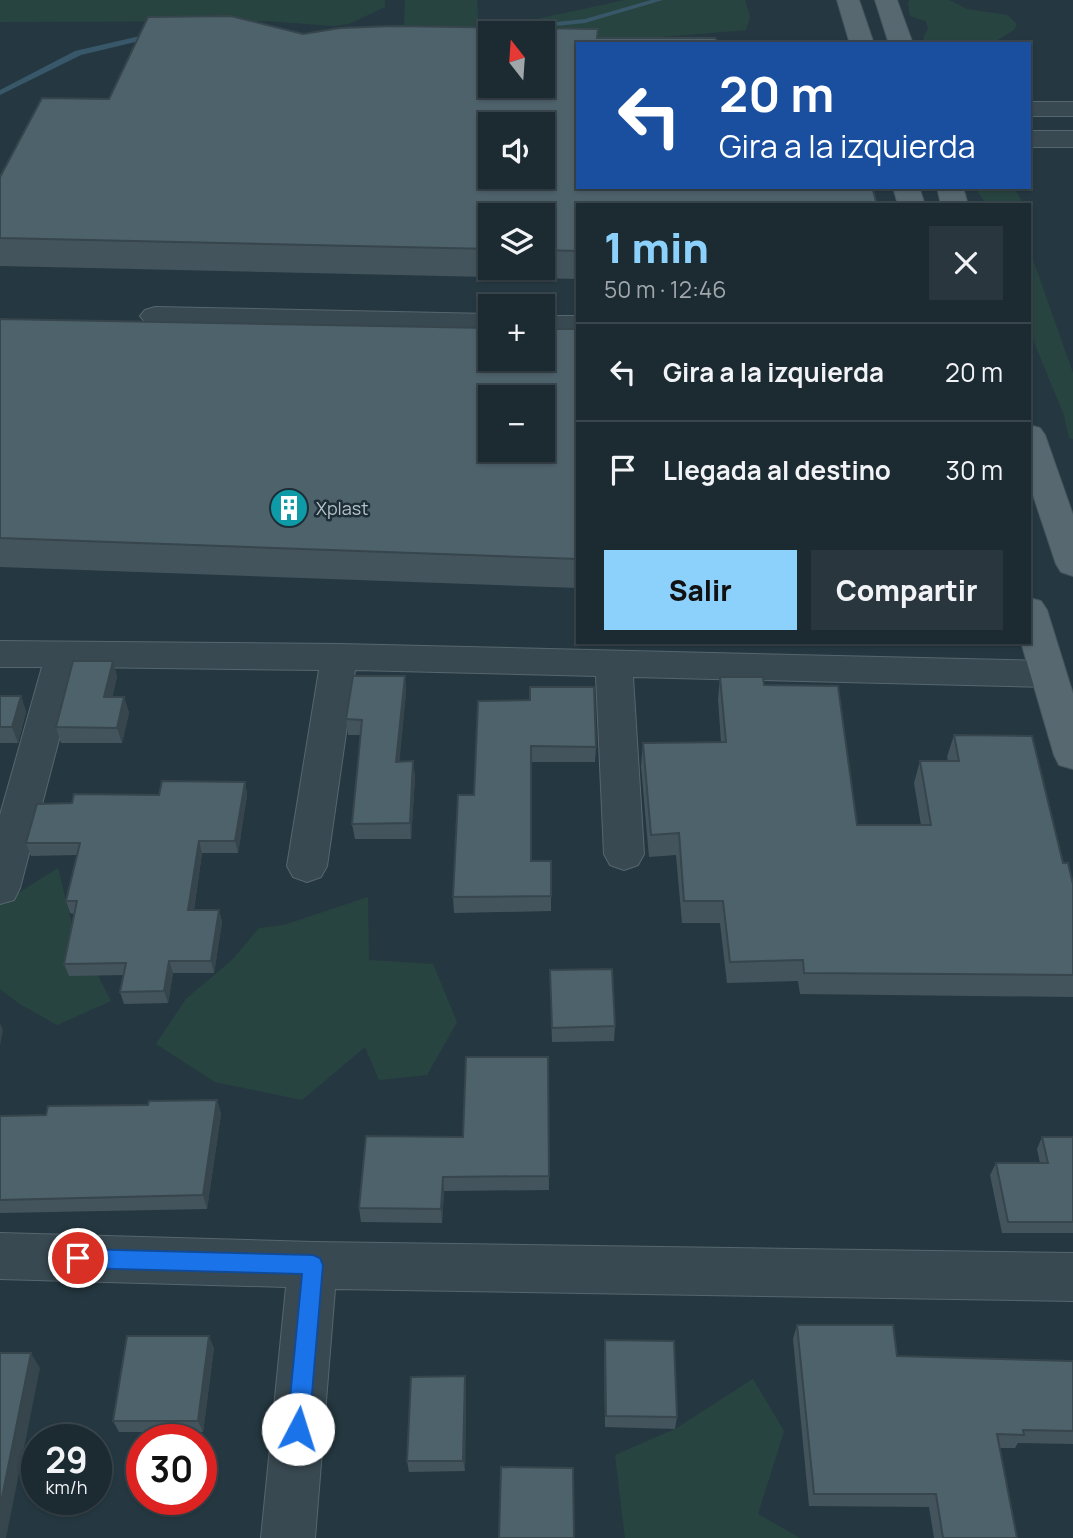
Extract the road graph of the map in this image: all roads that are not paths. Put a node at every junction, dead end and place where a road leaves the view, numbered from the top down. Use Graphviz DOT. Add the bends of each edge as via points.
graph roads {
  1 [pos="848,0"];
  2 [pos="886,0"];
  3 [pos="861,42"];
  4 [pos="900,42"];
  5 [pos="1031,108"];
  6 [pos="1073,109"];
  7 [pos="1031,139"];
  8 [pos="1073,139"];
  9 [pos="155,316"];
  10 [pos="478,323"];
  11 [pos="555,325"];
  12 [pos="576,325"];
  13 [pos="1032,452"];
  14 [pos="1073,564"];
  15 [pos="1031,617"];
  16 [pos="0,654"];
  17 [pos="63,655"];
  18 [pos="338,657"];
  19 [pos="614,664"];
  20 [pos="1048,674"];
  21 [pos="1070,733"];
  22 [pos="624,854"];
  23 [pos="307,866"];
  24 [pos="0,888"];
  25 [pos="0,1256"];
  26 [pos="313,1265"];
  27 [pos="1073,1277"];
  28 [pos="288,1538"];
  1 -- 3 [label="main road"];
  2 -- 4 [label="main road"];
  5 -- 6 [label="street"];
  7 -- 8 [label="street"];
  9 -- 10 [label="street"];
  11 -- 12 [label="street"];
  13 -- 14 [label="main road"];
  15 -- 20 [label="main road"];
  16 -- 17 [label="street"];
  17 -- 18 [label="street"];
  17 -- 24 [label="street"];
  18 -- 19 [label="street"];
  18 -- 23 [label="street"];
  19 -- 20 [label="street"];
  19 -- 22 [label="street"];
  20 -- 21 [label="main road"];
  25 -- 26 [label="street"];
  26 -- 27 [label="street"];
  26 -- 28 [label="street"];
}
